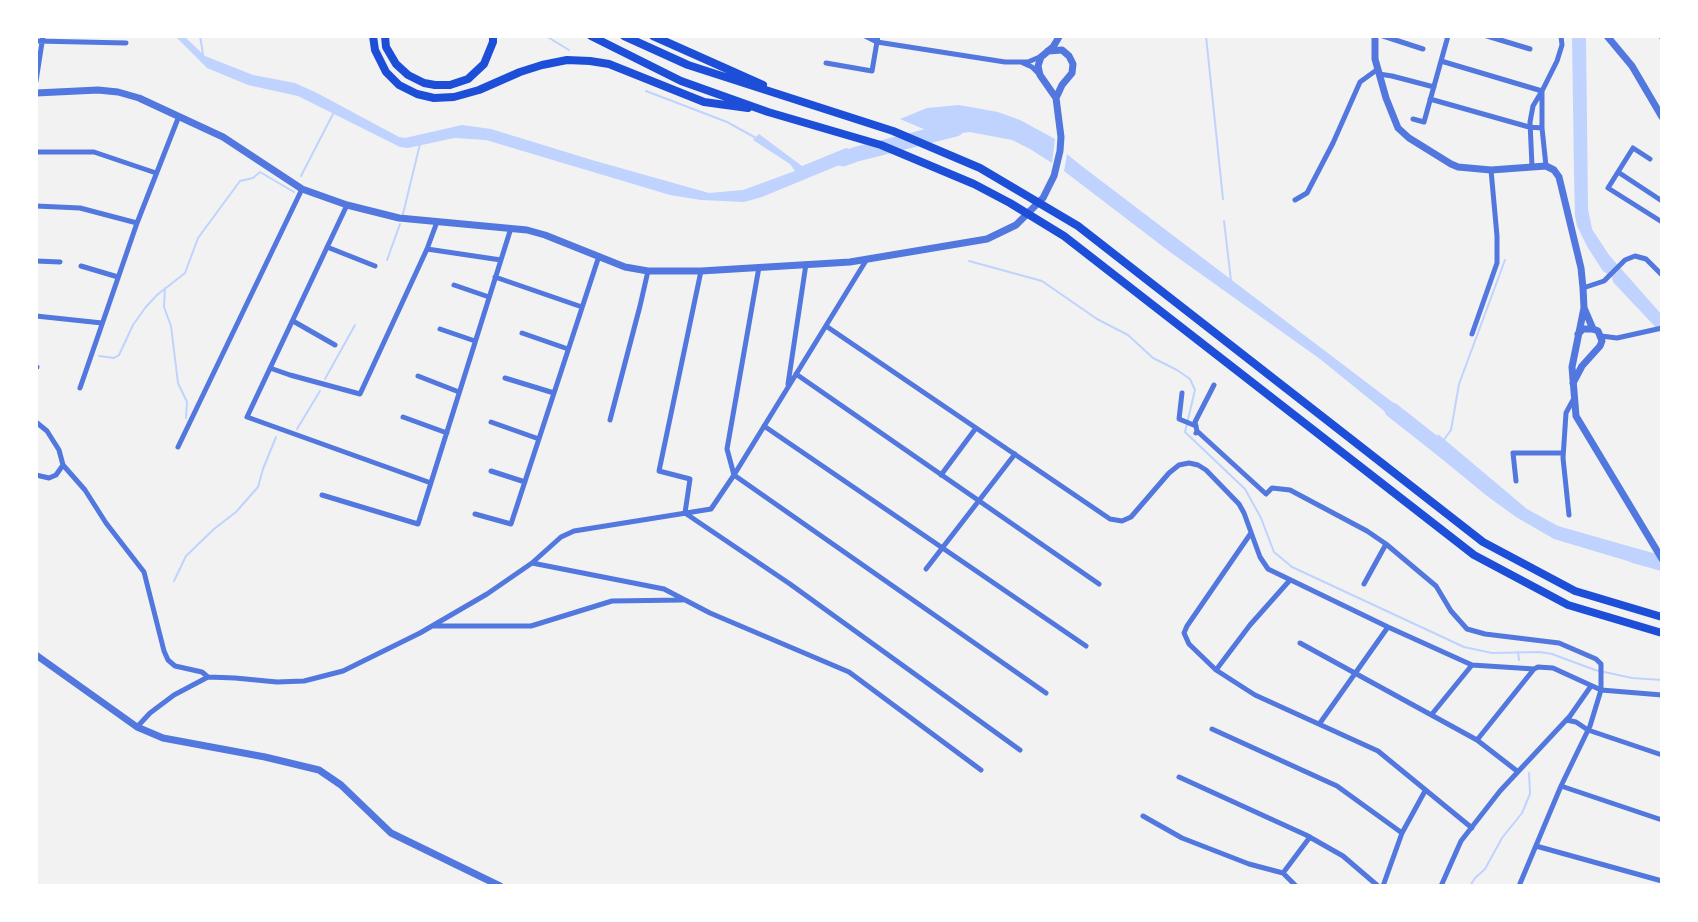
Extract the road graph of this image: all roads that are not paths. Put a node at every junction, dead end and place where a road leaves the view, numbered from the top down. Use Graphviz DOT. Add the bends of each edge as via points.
graph roads {
  1 [pos="373,36"];
  2 [pos="385,36"];
  3 [pos="494,36"];
  4 [pos="591,36"];
  5 [pos="624,36"];
  6 [pos="652,36"];
  7 [pos="865,36"];
  8 [pos="1059,36"];
  9 [pos="1375,36"];
  10 [pos="1383,36"];
  11 [pos="1448,36"];
  12 [pos="1487,36"];
  13 [pos="1561,36"];
  14 [pos="1607,36"];
  15 [pos="877,39"];
  16 [pos="41,40"];
  17 [pos="126,43"];
  18 [pos="1423,49"];
  19 [pos="1530,49"];
  20 [pos="1046,52"];
  21 [pos="1069,56"];
  22 [pos="1441,61"];
  23 [pos="826,63"];
  24 [pos="1022,63"];
  25 [pos="1378,72"];
  26 [pos="1042,77"];
  27 [pos="1067,80"];
  28 [pos="36,81"];
  29 [pos="1434,87"];
  30 [pos="1542,91"];
  31 [pos="36,93"];
  32 [pos="1430,99"];
  33 [pos="1056,100"];
  34 [pos="806,104"];
  35 [pos="768,112"];
  36 [pos="179,116"];
  37 [pos="1662,117"];
  38 [pos="1413,119"];
  39 [pos="1529,127"];
  40 [pos="1542,128"];
  41 [pos="36,152"];
  42 [pos="1650,159"];
  43 [pos="1532,166"];
  44 [pos="1546,166"];
  45 [pos="1491,170"];
  46 [pos="1618,172"];
  47 [pos="156,173"];
  48 [pos="302,189"];
  49 [pos="1295,200"];
  50 [pos="1662,201"];
  51 [pos="347,205"];
  52 [pos="36,206"];
  53 [pos="437,222"];
  54 [pos="1662,222"];
  55 [pos="137,223"];
  56 [pos="512,228"];
  57 [pos="327,247"];
  58 [pos="427,249"];
  59 [pos="599,256"];
  60 [pos="867,258"];
  61 [pos="501,260"];
  62 [pos="36,261"];
  63 [pos="60,262"];
  64 [pos="806,264"];
  65 [pos="81,266"];
  66 [pos="375,266"];
  67 [pos="759,267"];
  68 [pos="648,271"];
  69 [pos="701,271"];
  70 [pos="1662,275"];
  71 [pos="118,277"];
  72 [pos="495,277"];
  73 [pos="454,285"];
  74 [pos="1583,288"];
  75 [pos="489,297"];
  76 [pos="582,307"];
  77 [pos="1584,308"];
  78 [pos="36,316"];
  79 [pos="292,321"];
  80 [pos="102,323"];
  81 [pos="825,326"];
  82 [pos="440,328"];
  83 [pos="1662,328"];
  84 [pos="1593,329"];
  85 [pos="522,333"];
  86 [pos="1472,334"];
  87 [pos="1577,336"];
  88 [pos="1601,336"];
  89 [pos="1617,338"];
  90 [pos="475,342"];
  91 [pos="335,345"];
  92 [pos="1577,345"];
  93 [pos="1600,346"];
  94 [pos="568,349"];
  95 [pos="1593,353"];
  96 [pos="270,368"];
  97 [pos="796,374"];
  98 [pos="418,376"];
  99 [pos="505,378"];
  100 [pos="1572,384"];
  101 [pos="1214,385"];
  102 [pos="80,388"];
  103 [pos="787,389"];
  104 [pos="459,392"];
  105 [pos="554,393"];
  106 [pos="1182,393"];
  107 [pos="1573,400"];
  108 [pos="403,417"];
  109 [pos="610,420"];
  110 [pos="36,422"];
  111 [pos="491,422"];
  112 [pos="764,426"];
  113 [pos="976,428"];
  114 [pos="1195,428"];
  115 [pos="447,433"];
  116 [pos="539,439"];
  117 [pos="178,447"];
  118 [pos="1563,453"];
  119 [pos="1015,454"];
  120 [pos="63,465"];
  121 [pos="491,471"];
  122 [pos="36,475"];
  123 [pos="734,475"];
  124 [pos="941,475"];
  125 [pos="1516,481"];
  126 [pos="525,482"];
  127 [pos="431,483"];
  128 [pos="322,495"];
  129 [pos="979,501"];
  130 [pos="685,513"];
  131 [pos="475,514"];
  132 [pos="1569,515"];
  133 [pos="1251,533"];
  134 [pos="1386,544"];
  135 [pos="943,548"];
  136 [pos="1662,559"];
  137 [pos="532,563"];
  138 [pos="926,569"];
  139 [pos="1290,580"];
  140 [pos="1099,584"];
  141 [pos="1364,585"];
  142 [pos="685,600"];
  143 [pos="1662,617"];
  144 [pos="433,626"];
  145 [pos="1388,627"];
  146 [pos="1662,633"];
  147 [pos="1300,643"];
  148 [pos="1086,646"];
  149 [pos="36,655"];
  150 [pos="1472,665"];
  151 [pos="1534,669"];
  152 [pos="1216,670"];
  153 [pos="1356,672"];
  154 [pos="208,677"];
  155 [pos="1591,686"];
  156 [pos="1601,690"];
  157 [pos="1046,693"];
  158 [pos="1662,695"];
  159 [pos="1432,714"];
  160 [pos="1566,720"];
  161 [pos="1320,723"];
  162 [pos="137,727"];
  163 [pos="1212,729"];
  164 [pos="1588,730"];
  165 [pos="1477,740"];
  166 [pos="1020,750"];
  167 [pos="1662,755"];
  168 [pos="981,770"];
  169 [pos="1517,771"];
  170 [pos="1179,777"];
  171 [pos="1561,786"];
  172 [pos="1425,791"];
  173 [pos="1143,816"];
  174 [pos="1662,820"];
  175 [pos="1472,828"];
  176 [pos="1402,833"];
  177 [pos="1310,837"];
  178 [pos="1536,846"];
  179 [pos="1283,873"];
  180 [pos="1662,881"];
  181 [pos="500,886"];
  182 [pos="1296,886"];
  183 [pos="1378,886"];
  184 [pos="1383,886"];
  185 [pos="1441,886"];
  186 [pos="1519,886"];
  1 -- 35 [label="highway" via="386,72 399,85 434,98 478,90 542,65 590,60 704,102"];
  2 -- 3 [label="highway" via="391,56 408,75 424,83 450,85 468,79 484,64"];
  4 -- 35 [label="highway" via="681,81"];
  5 -- 34 [label="highway" via="688,65"];
  6 -- 34 [label="highway"];
  7 -- 15 [label="street"];
  8 -- 20 [label="street"];
  8 -- 21 [label="street"];
  9 -- 25 [label="street"];
  10 -- 18 [label="street"];
  11 -- 22 [label="street"];
  12 -- 19 [label="street"];
  13 -- 30 [label="street" via="1557,61"];
  14 -- 37 [label="street" via="1632,66"];
  15 -- 23 [label="street" via="873,71"];
  15 -- 24 [label="street"];
  16 -- 17 [label="street"];
  16 -- 28 [label="street"];
  20 -- 21 [label="street" via="1057,49"];
  20 -- 24 [label="street"];
  20 -- 26 [label="street" via="1039,61"];
  21 -- 27 [label="street" via="1073,69"];
  22 -- 29 [label="street"];
  22 -- 30 [label="street"];
  24 -- 26 [label="street"];
  25 -- 29 [label="street"];
  25 -- 45 [label="street" via="1392,116 1409,138 1451,164"];
  25 -- 49 [label="street" via="1360,82 1307,193"];
  26 -- 27 [label="street" via="1055,84"];
  26 -- 33 [label="street"];
  27 -- 33 [label="street"];
  29 -- 32 [label="street"];
  30 -- 39 [label="street" via="1533,106"];
  30 -- 40 [label="street"];
  31 -- 36 [label="street" via="118,92"];
  32 -- 38 [label="street" via="1424,122"];
  32 -- 39 [label="street"];
  33 -- 60 [label="street" via="1060,151 1049,186 1039,203 1016,225 990,238"];
  34 -- 143 [label="highway" via="893,131 980,168 1078,226 1482,542 1575,591"];
  35 -- 146 [label="highway" via="881,145 974,184 1064,236 1474,555 1568,605"];
  36 -- 47 [label="street"];
  36 -- 48 [label="street" via="223,137"];
  39 -- 40 [label="street"];
  39 -- 43 [label="street"];
  40 -- 44 [label="street"];
  41 -- 47 [label="street" via="94,152"];
  42 -- 46 [label="street" via="1633,148"];
  43 -- 44 [label="street"];
  43 -- 45 [label="street"];
  44 -- 74 [label="street" via="1559,177"];
  45 -- 86 [label="street" via="1497,263"];
  46 -- 50 [label="street"];
  46 -- 54 [label="street" via="1608,188"];
  47 -- 55 [label="street"];
  48 -- 51 [label="street"];
  48 -- 117 [label="street"];
  51 -- 53 [label="street" via="399,218"];
  51 -- 57 [label="street"];
  52 -- 55 [label="street" via="80,208"];
  53 -- 56 [label="street"];
  53 -- 58 [label="street"];
  55 -- 71 [label="street"];
  56 -- 59 [label="street" via="544,235"];
  56 -- 61 [label="street"];
  57 -- 66 [label="street"];
  57 -- 79 [label="street"];
  58 -- 61 [label="street"];
  58 -- 96 [label="street" via="360,394"];
  59 -- 68 [label="street"];
  59 -- 76 [label="street"];
  60 -- 64 [label="street"];
  60 -- 81 [label="street"];
  61 -- 72 [label="street"];
  62 -- 63 [label="street"];
  64 -- 67 [label="street"];
  64 -- 103 [label="street"];
  65 -- 71 [label="street"];
  67 -- 69 [label="street"];
  67 -- 123 [label="street" via="727,449"];
  68 -- 69 [label="street"];
  68 -- 109 [label="street"];
  69 -- 130 [label="street" via="658,471 690,479"];
  70 -- 74 [label="street" via="1640,257 1630,257 1604,281"];
  71 -- 80 [label="street"];
  72 -- 75 [label="street"];
  72 -- 76 [label="street"];
  73 -- 75 [label="street"];
  74 -- 77 [label="street"];
  75 -- 90 [label="street"];
  76 -- 94 [label="street"];
  77 -- 84 [label="street"];
  77 -- 87 [label="street"];
  78 -- 80 [label="street"];
  79 -- 91 [label="street"];
  79 -- 96 [label="street"];
  80 -- 102 [label="street"];
  81 -- 97 [label="street"];
  81 -- 113 [label="street"];
  82 -- 90 [label="street"];
  83 -- 89 [label="street"];
  84 -- 87 [label="street" via="1583,329"];
  84 -- 88 [label="street"];
  85 -- 94 [label="street"];
  87 -- 92 [label="street"];
  88 -- 89 [label="street"];
  88 -- 93 [label="street"];
  89 -- 93 [label="street"];
  90 -- 104 [label="street"];
  92 -- 95 [label="street" via="1583,352"];
  92 -- 100 [label="street"];
  93 -- 95 [label="street"];
  94 -- 105 [label="street"];
  95 -- 100 [label="street"];
  96 -- 127 [label="street" via="247,417"];
  97 -- 103 [label="street"];
  97 -- 124 [label="street"];
  98 -- 104 [label="street"];
  99 -- 105 [label="street"];
  100 -- 107 [label="street"];
  101 -- 114 [label="street"];
  103 -- 112 [label="street"];
  104 -- 115 [label="street"];
  105 -- 116 [label="street"];
  106 -- 114 [label="street" via="1178,416"];
  107 -- 118 [label="street" via="1566,413"];
  107 -- 136 [label="street" via="1581,428"];
  108 -- 115 [label="street"];
  110 -- 120 [label="street" via="47,430"];
  111 -- 116 [label="street"];
  112 -- 123 [label="street"];
  112 -- 135 [label="street"];
  113 -- 119 [label="street"];
  113 -- 124 [label="street"];
  114 -- 134 [label="street" via="1266,494 1272,488 1290,490"];
  115 -- 127 [label="street"];
  116 -- 126 [label="street"];
  118 -- 125 [label="street" via="1513,453"];
  118 -- 132 [label="street"];
  119 -- 129 [label="street"];
  119 -- 133 [label="street" via="1106,518 1118,521 1134,514 1175,468 1189,463 1198,465 1239,504"];
  120 -- 122 [label="street" via="49,478"];
  120 -- 154 [label="street" via="144,572 168,660"];
  121 -- 126 [label="street"];
  123 -- 130 [label="street" via="711,509"];
  123 -- 157 [label="street"];
  124 -- 129 [label="street"];
  126 -- 131 [label="street" via="511,524"];
  127 -- 128 [label="street" via="418,524"];
  129 -- 135 [label="street"];
  129 -- 140 [label="street"];
  130 -- 137 [label="street" via="574,531 561,537"];
  130 -- 166 [label="street"];
  133 -- 139 [label="street" via="1268,569"];
  133 -- 152 [label="street" via="1184,633 1189,644"];
  134 -- 141 [label="street"];
  134 -- 156 [label="street" via="1436,586 1467,629 1559,643 1596,659 1601,664"];
  135 -- 138 [label="street"];
  135 -- 148 [label="street"];
  137 -- 142 [label="street" via="664,589"];
  137 -- 144 [label="street"];
  139 -- 145 [label="street"];
  139 -- 152 [label="street"];
  142 -- 144 [label="street" via="612,601 531,626"];
  142 -- 168 [label="street" via="849,672"];
  144 -- 154 [label="street" via="343,671 304,681"];
  145 -- 150 [label="street"];
  145 -- 153 [label="street"];
  147 -- 153 [label="street"];
  149 -- 162 [label="street"];
  150 -- 151 [label="street"];
  150 -- 159 [label="street"];
  151 -- 155 [label="street" via="1553,668"];
  151 -- 165 [label="street"];
  152 -- 161 [label="street" via="1255,695"];
  153 -- 159 [label="street"];
  153 -- 161 [label="street"];
  154 -- 162 [label="street" via="174,695"];
  155 -- 156 [label="street"];
  155 -- 160 [label="street"];
  156 -- 158 [label="street"];
  156 -- 164 [label="street"];
  159 -- 165 [label="street"];
  160 -- 164 [label="street"];
  160 -- 169 [label="street"];
  161 -- 172 [label="street" via="1378,751"];
  162 -- 181 [label="street" via="163,738 319,770 341,784 391,833"];
  163 -- 176 [label="street" via="1337,786"];
  164 -- 167 [label="street"];
  164 -- 171 [label="street"];
  165 -- 169 [label="street"];
  169 -- 175 [label="street"];
  170 -- 177 [label="street"];
  171 -- 174 [label="street"];
  171 -- 178 [label="street"];
  172 -- 175 [label="street"];
  172 -- 176 [label="street"];
  173 -- 179 [label="street" via="1182,838"];
  175 -- 185 [label="street" via="1461,841"];
  176 -- 184 [label="street"];
  177 -- 179 [label="street"];
  177 -- 183 [label="street" via="1343,856"];
  178 -- 180 [label="street"];
  178 -- 186 [label="street"];
  179 -- 182 [label="street"];
}
